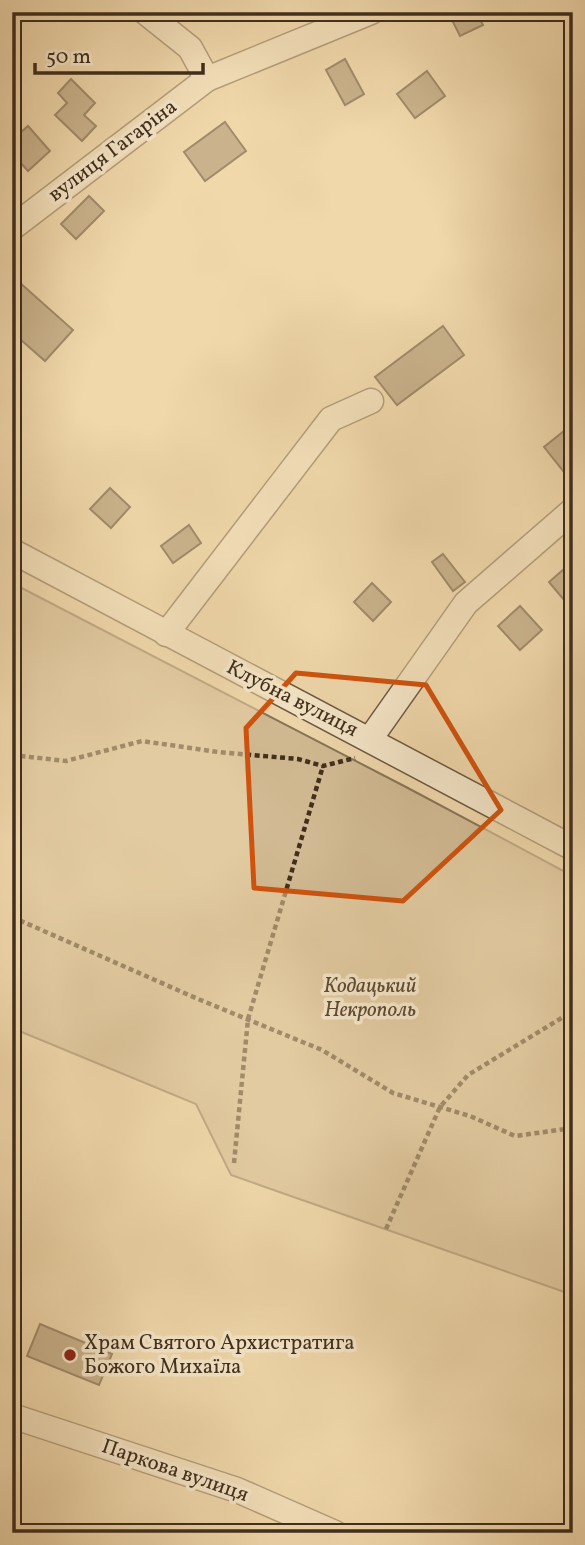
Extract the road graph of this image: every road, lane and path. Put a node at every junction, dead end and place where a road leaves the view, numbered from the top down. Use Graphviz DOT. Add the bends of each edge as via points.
graph roads {
  1 [pos="145,12"];
  2 [pos="371,12"];
  3 [pos="207,79"];
  4 [pos="12,228"];
  5 [pos="371,401"];
  6 [pos="573,510"];
  7 [pos="12,551"];
  8 [pos="166,634"];
  9 [pos="370,739"];
  10 [pos="12,755"];
  11 [pos="323,766"];
  12 [pos="573,848"];
  13 [pos="12,917"];
  14 [pos="573,1011"];
  15 [pos="248,1019"];
  16 [pos="440,1107"];
  17 [pos="573,1128"];
  18 [pos="234,1163"];
  19 [pos="386,1229"];
  20 [pos="12,1416"];
  21 [pos="335,1533"];
  1 -- 3 [label="street" via="190,48"];
  2 -- 3 [label="street, вулиця Гагаріна"];
  3 -- 4 [label="street, вулиця Гагаріна"];
  5 -- 8 [label="street" via="331,419"];
  6 -- 9 [label="street" via="466,603"];
  7 -- 8 [label="street, Клубна вулиця"];
  8 -- 9 [label="street, Клубна вулиця"];
  9 -- 11 [label="path" via="362,757"];
  9 -- 12 [label="street, Клубна вулиця"];
  10 -- 11 [label="path" via="66,761 142,741 298,759"];
  11 -- 15 [label="path"];
  13 -- 15 [label="path"];
  14 -- 16 [label="path" via="468,1075"];
  15 -- 16 [label="path" via="322,1049 393,1093"];
  15 -- 18 [label="path"];
  16 -- 17 [label="path" via="515,1136"];
  16 -- 19 [label="path"];
  20 -- 21 [label="street, Паркова вулиця" via="237,1490"];
}
